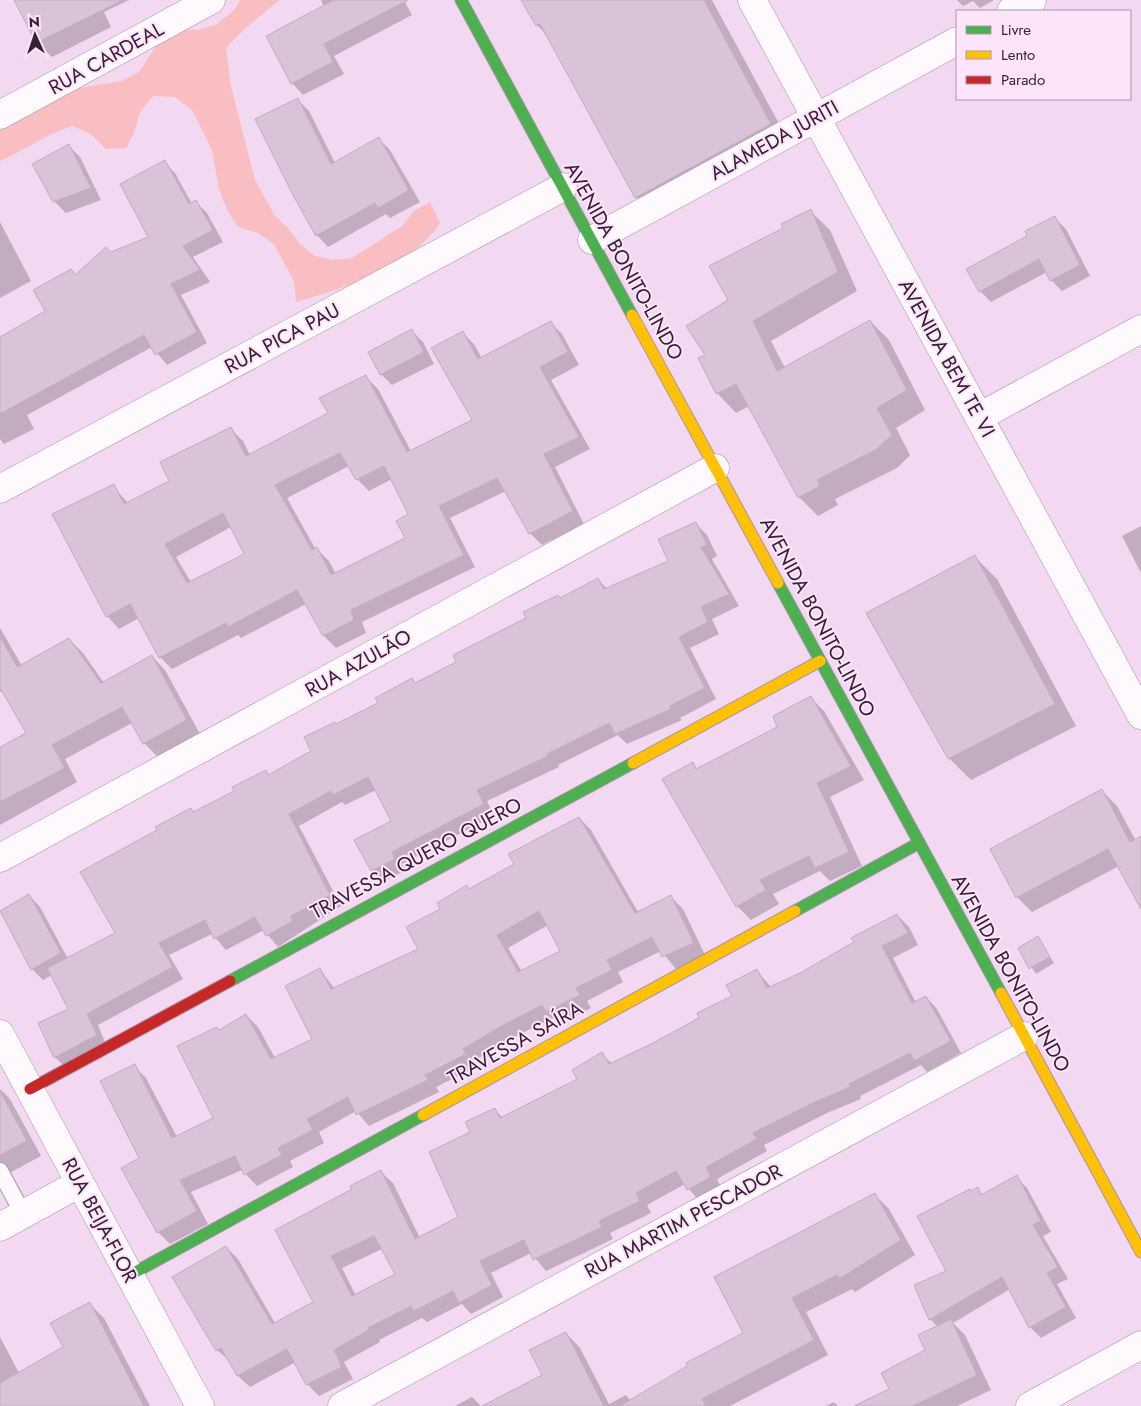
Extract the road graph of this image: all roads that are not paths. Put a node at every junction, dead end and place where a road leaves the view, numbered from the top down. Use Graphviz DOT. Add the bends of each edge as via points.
graph roads {
  1 [pos="211,0"];
  2 [pos="461,0"];
  3 [pos="752,0"];
  4 [pos="1032,0"];
  5 [pos="1013,10"];
  6 [pos="956,42"];
  7 [pos="0,115"];
  8 [pos="816,118"];
  9 [pos="563,187"];
  10 [pos="592,240"];
  11 [pos="1141,330"];
  12 [pos="979,417"];
  13 [pos="715,468"];
  14 [pos="0,489"];
  15 [pos="820,660"];
  16 [pos="1141,715"];
  17 [pos="919,844"];
  18 [pos="0,858"];
  19 [pos="0,1034"];
  20 [pos="1024,1036"];
  21 [pos="6,1060"];
  22 [pos="30,1089"];
  23 [pos="0,1171"];
  24 [pos="80,1183"];
  25 [pos="12,1220"];
  26 [pos="1141,1252"];
  27 [pos="130,1275"];
  28 [pos="1141,1344"];
  29 [pos="200,1406"];
  30 [pos="342,1406"];
  31 [pos="1030,1406"];
  1 -- 7 [label="street, RUA CARDEAL"];
  2 -- 9 [label="street, AVENIDA BONITO-LINDO"];
  3 -- 8 [label="street, AVENIDA BEM TE VI"];
  4 -- 5 [label="street"];
  6 -- 8 [label="street, ALAMEDA JURITI"];
  8 -- 10 [label="street, ALAMEDA JURITI"];
  8 -- 12 [label="street, AVENIDA BEM TE VI"];
  9 -- 10 [label="street, AVENIDA BONITO-LINDO"];
  9 -- 14 [label="street, RUA PICA PAU"];
  10 -- 13 [label="street, AVENIDA BONITO-LINDO"];
  11 -- 12 [label="street"];
  12 -- 16 [label="street, AVENIDA BEM TE VI"];
  13 -- 15 [label="street, AVENIDA BONITO-LINDO"];
  13 -- 18 [label="street, RUA AZULÃO"];
  15 -- 17 [label="street, AVENIDA BONITO-LINDO"];
  15 -- 22 [label="street, TRAVESSA QUERO QUERO"];
  17 -- 20 [label="street, AVENIDA BONITO-LINDO"];
  17 -- 27 [label="street, TRAVESSA SAÍRA"];
  19 -- 21 [label="street, RUA BEIJA-FLOR"];
  20 -- 26 [label="street, AVENIDA BONITO-LINDO"];
  20 -- 30 [label="street, RUA MARTIM PESCADOR"];
  21 -- 22 [label="street, RUA BEIJA-FLOR"];
  22 -- 24 [label="street, RUA BEIJA-FLOR"];
  23 -- 25 [label="lane"];
  24 -- 25 [label="street"];
  24 -- 27 [label="street, RUA BEIJA-FLOR"];
  27 -- 29 [label="street, RUA BEIJA-FLOR"];
  28 -- 31 [label="street"];
}
